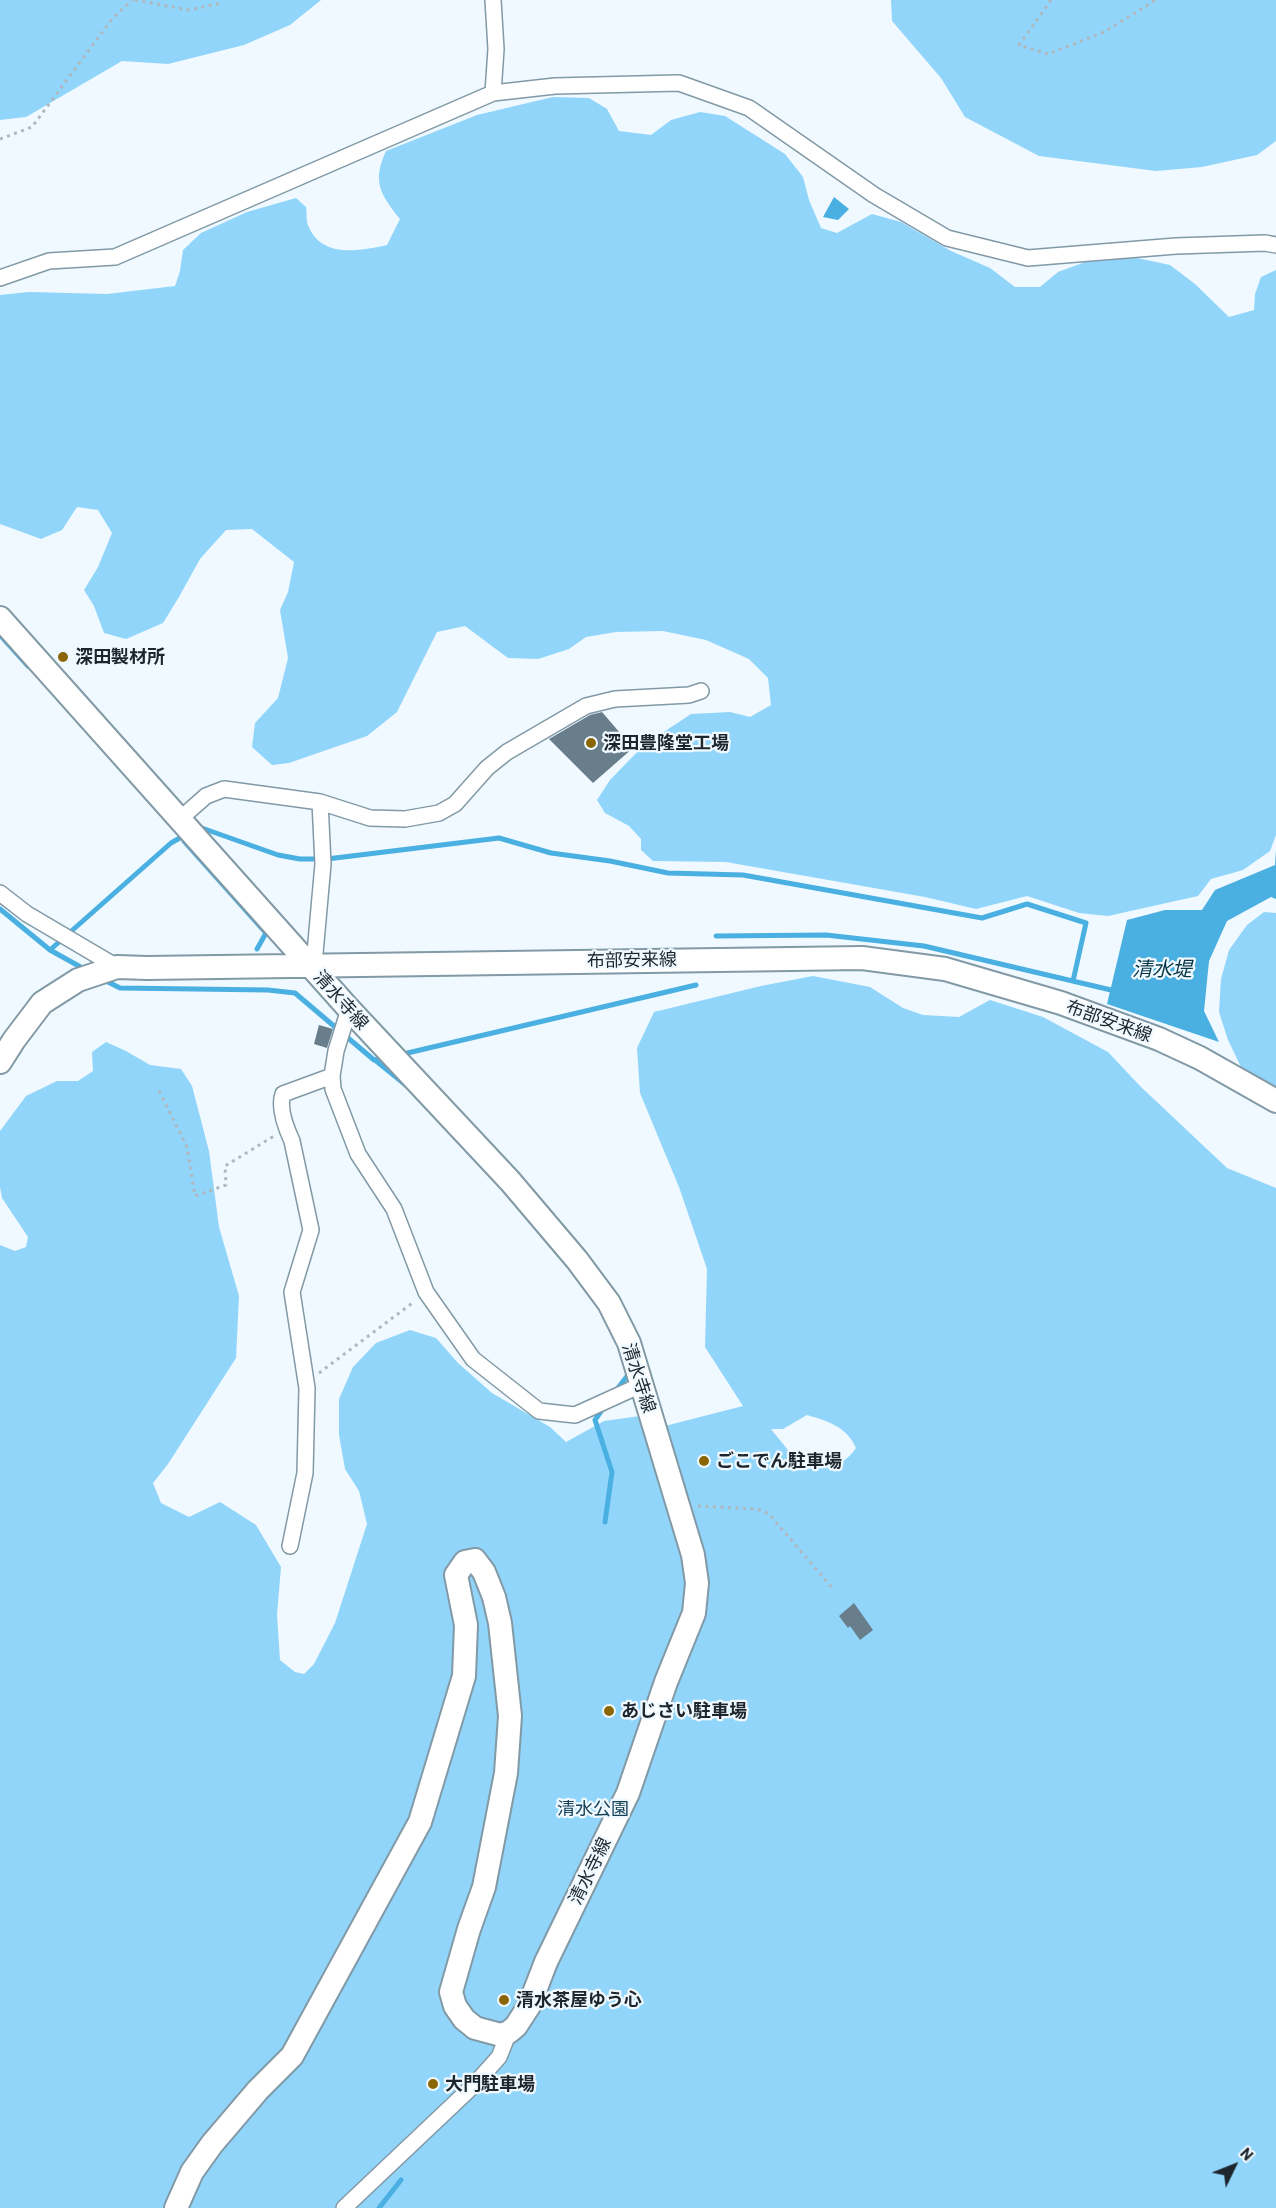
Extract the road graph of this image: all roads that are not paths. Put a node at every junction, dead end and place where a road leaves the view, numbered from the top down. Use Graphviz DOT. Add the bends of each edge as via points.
graph roads {
  1 [pos="493,0"];
  2 [pos="493,93"];
  3 [pos="1276,245"];
  4 [pos="0,278"];
  5 [pos="0,618"];
  6 [pos="701,691"];
  7 [pos="320,802"];
  8 [pos="180,819"];
  9 [pos="0,893"];
  10 [pos="310,965"];
  11 [pos="117,967"];
  12 [pos="349,1009"];
  13 [pos="0,1062"];
  14 [pos="332,1076"];
  15 [pos="1276,1101"];
  16 [pos="641,1385"];
  17 [pos="290,1546"];
  18 [pos="510,2032"];
  19 [pos="176,2208"];
  20 [pos="344,2208"];
  1 -- 2 [label="street"];
  2 -- 3 [label="street" via="555,86 679,83 749,108 874,195 947,238 1028,258 1176,246"];
  2 -- 4 [label="street" via="116,256 49,261"];
  5 -- 8 [label="main road, 清水寺線"];
  6 -- 7 [label="street" via="615,699 586,706 507,752 454,804 439,813 405,819 370,818"];
  7 -- 8 [label="street" via="224,789 207,796"];
  7 -- 10 [label="street" via="323,864 315,953"];
  8 -- 10 [label="main road, 清水寺線"];
  9 -- 11 [label="street" via="27,914"];
  10 -- 11 [label="main road, 布部安来線"];
  10 -- 12 [label="main road, 清水寺線"];
  10 -- 15 [label="main road, 布部安来線" via="862,958 945,969 1061,1003 1158,1039"];
  11 -- 13 [label="main road, 布部安来線" via="78,980 42,1003"];
  12 -- 14 [label="street"];
  12 -- 16 [label="main road, 清水寺線" via="510,1181 577,1260 609,1303 629,1343"];
  14 -- 16 [label="street" via="333,1089 358,1154 394,1209 426,1293 473,1359 539,1411 575,1415"];
  14 -- 17 [label="street" via="283,1094 281,1099 311,1230 292,1292 306,1382 305,1473"];
  16 -- 18 [label="main road, 清水寺線" via="693,1555 698,1583 694,1613 628,1793 546,1962 529,2006"];
  18 -- 19 [label="main road" via="501,2035 475,2028 455,2006 451,1992 484,1887 506,1773 510,1716 500,1623 494,1597 475,1560 465,1562 456,1575 466,1625 464,1676 420,1822 292,2056 212,2144 192,2172"];
  18 -- 20 [label="street" via="499,2057 474,2085"];
}
